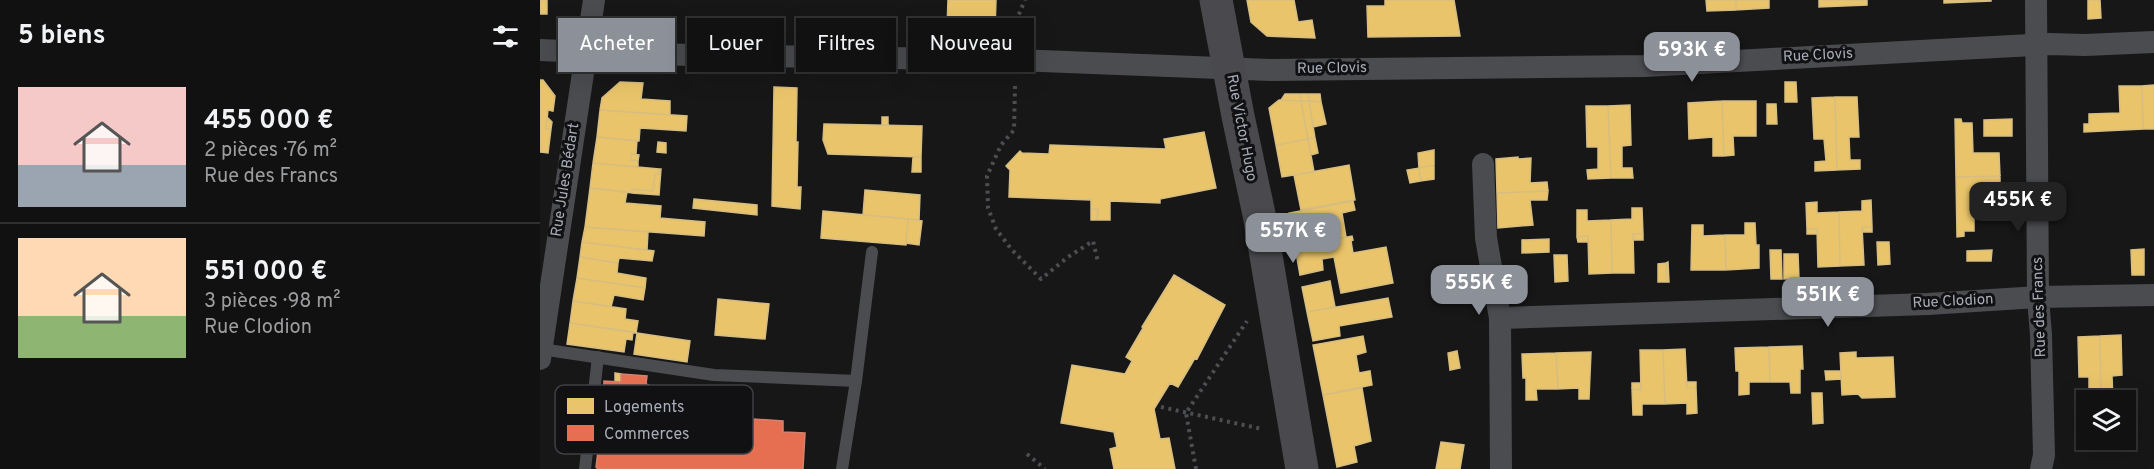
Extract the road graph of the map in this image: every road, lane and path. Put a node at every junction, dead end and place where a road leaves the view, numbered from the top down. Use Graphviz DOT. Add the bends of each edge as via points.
graph roads {
  1 [pos="594,0"];
  2 [pos="1025,0"];
  3 [pos="1216,0"];
  4 [pos="2036,0"];
  5 [pos="591,18"];
  6 [pos="1017,18"];
  7 [pos="2154,42"];
  8 [pos="2036,46"];
  9 [pos="540,50"];
  10 [pos="558,50"];
  11 [pos="675,55"];
  12 [pos="908,58"];
  13 [pos="1034,61"];
  14 [pos="1229,68"];
  15 [pos="581,72"];
  16 [pos="1016,72"];
  17 [pos="1483,164"];
  18 [pos="549,229"];
  19 [pos="872,252"];
  20 [pos="1098,262"];
  21 [pos="2154,294"];
  22 [pos="1272,295"];
  23 [pos="2038,297"];
  24 [pos="1500,318"];
  25 [pos="541,354"];
  26 [pos="598,357"];
  27 [pos="856,381"];
  28 [pos="595,385"];
  29 [pos="1161,407"];
  30 [pos="1186,413"];
  31 [pos="1262,429"];
  32 [pos="587,454"];
  33 [pos="1027,454"];
  34 [pos="585,469"];
  35 [pos="842,469"];
  36 [pos="1045,469"];
  37 [pos="1196,469"];
  38 [pos="1302,469"];
  39 [pos="1501,469"];
  40 [pos="2042,469"];
  1 -- 5 [label="street, Rue Jules Bédart"];
  2 -- 6 [label="path"];
  3 -- 14 [label="street, Rue Victor Hugo"];
  4 -- 8 [label="street, Rue des Francs"];
  7 -- 8 [label="street, Rue Clovis"];
  8 -- 14 [label="street, Rue Clovis" via="1644,66"];
  8 -- 23 [label="street, Rue des Francs"];
  9 -- 10 [label="street, Rue Clovis"];
  11 -- 12 [label="street, Rue Clovis"];
  13 -- 14 [label="street, Rue Clovis"];
  14 -- 22 [label="street, Rue Victor Hugo"];
  15 -- 18 [label="street, Rue Jules Bédart"];
  16 -- 20 [label="path" via="1014,130 1001,145 987,176 988,208 996,229 1041,279 1094,241"];
  17 -- 24 [label="street" via="1486,238"];
  18 -- 25 [label="street, Rue Jules Bédart"];
  19 -- 27 [label="lane"];
  21 -- 23 [label="street, Rue Clodion"];
  22 -- 30 [label="path" via="1241,327"];
  22 -- 38 [label="street, Rue Victor Hugo"];
  23 -- 24 [label="street, Rue Clodion"];
  23 -- 40 [label="street, Rue des Francs"];
  24 -- 39 [label="street"];
  25 -- 26 [label="lane"];
  26 -- 27 [label="lane" via="714,375"];
  26 -- 28 [label="lane"];
  27 -- 35 [label="lane"];
  29 -- 30 [label="path"];
  30 -- 31 [label="path"];
  30 -- 37 [label="path"];
  32 -- 34 [label="lane"];
  33 -- 36 [label="path"];
}
